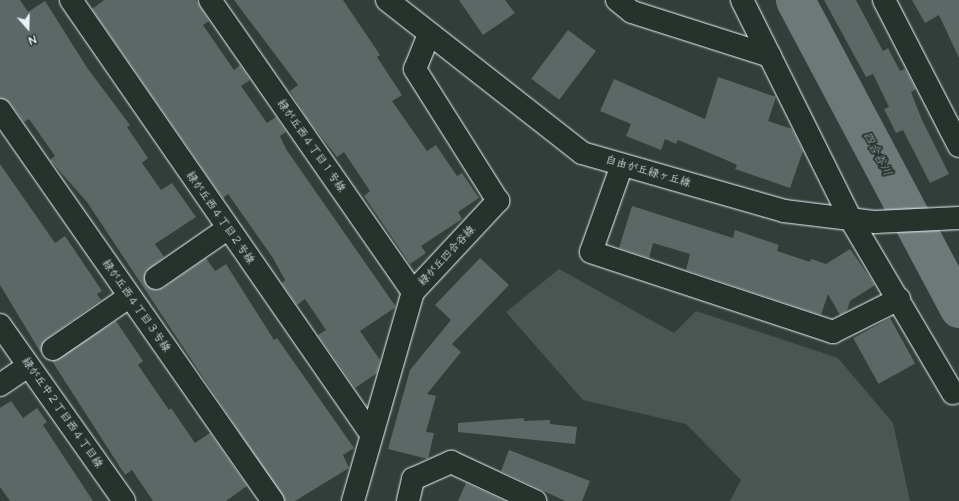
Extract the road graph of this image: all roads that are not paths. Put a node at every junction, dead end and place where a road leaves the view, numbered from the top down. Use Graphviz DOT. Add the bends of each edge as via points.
graph roads {
  1 [pos="71,0"];
  2 [pos="210,0"];
  3 [pos="387,0"];
  4 [pos="616,0"];
  5 [pos="742,0"];
  6 [pos="884,0"];
  7 [pos="429,34"];
  8 [pos="770,56"];
  9 [pos="0,110"];
  10 [pos="959,146"];
  11 [pos="622,165"];
  12 [pos="959,218"];
  13 [pos="852,220"];
  14 [pos="227,229"];
  15 [pos="156,278"];
  16 [pos="413,292"];
  17 [pos="130,296"];
  18 [pos="899,299"];
  19 [pos="0,325"];
  20 [pos="53,349"];
  21 [pos="28,366"];
  22 [pos="0,385"];
  23 [pos="953,393"];
  24 [pos="371,434"];
  25 [pos="124,501"];
  26 [pos="273,501"];
  27 [pos="353,501"];
  28 [pos="408,501"];
  29 [pos="536,501"];
  1 -- 14 [label="street, 緑が丘西４丁目２号線"];
  2 -- 16 [label="street, 緑が丘西４丁目１号線"];
  3 -- 7 [label="street, 自由が丘緑ヶ丘線"];
  4 -- 8 [label="street" via="632,12"];
  5 -- 8 [label="street"];
  6 -- 10 [label="street"];
  7 -- 11 [label="street, 自由が丘緑ヶ丘線" via="582,153"];
  7 -- 16 [label="street, 緑が丘四合谷線" via="415,69 498,201"];
  8 -- 13 [label="street"];
  9 -- 17 [label="street, 緑が丘西４丁目３号線"];
  11 -- 13 [label="street, 自由が丘緑ヶ丘線" via="784,211"];
  11 -- 18 [label="street" via="591,252 833,332"];
  12 -- 13 [label="street, 自由が丘緑ヶ丘線" via="875,222"];
  13 -- 18 [label="street"];
  14 -- 15 [label="street"];
  14 -- 24 [label="street, 緑が丘西４丁目２号線"];
  16 -- 24 [label="street, 緑が丘四合谷線"];
  17 -- 20 [label="street"];
  17 -- 26 [label="street, 緑が丘西４丁目３号線"];
  18 -- 23 [label="street"];
  19 -- 21 [label="street, 緑が丘中２丁目西４丁目線"];
  21 -- 22 [label="street"];
  21 -- 25 [label="street, 緑が丘中２丁目西４丁目線"];
  24 -- 27 [label="street, 緑が丘四合谷線"];
  28 -- 29 [label="street" via="413,479 451,462"];
}
